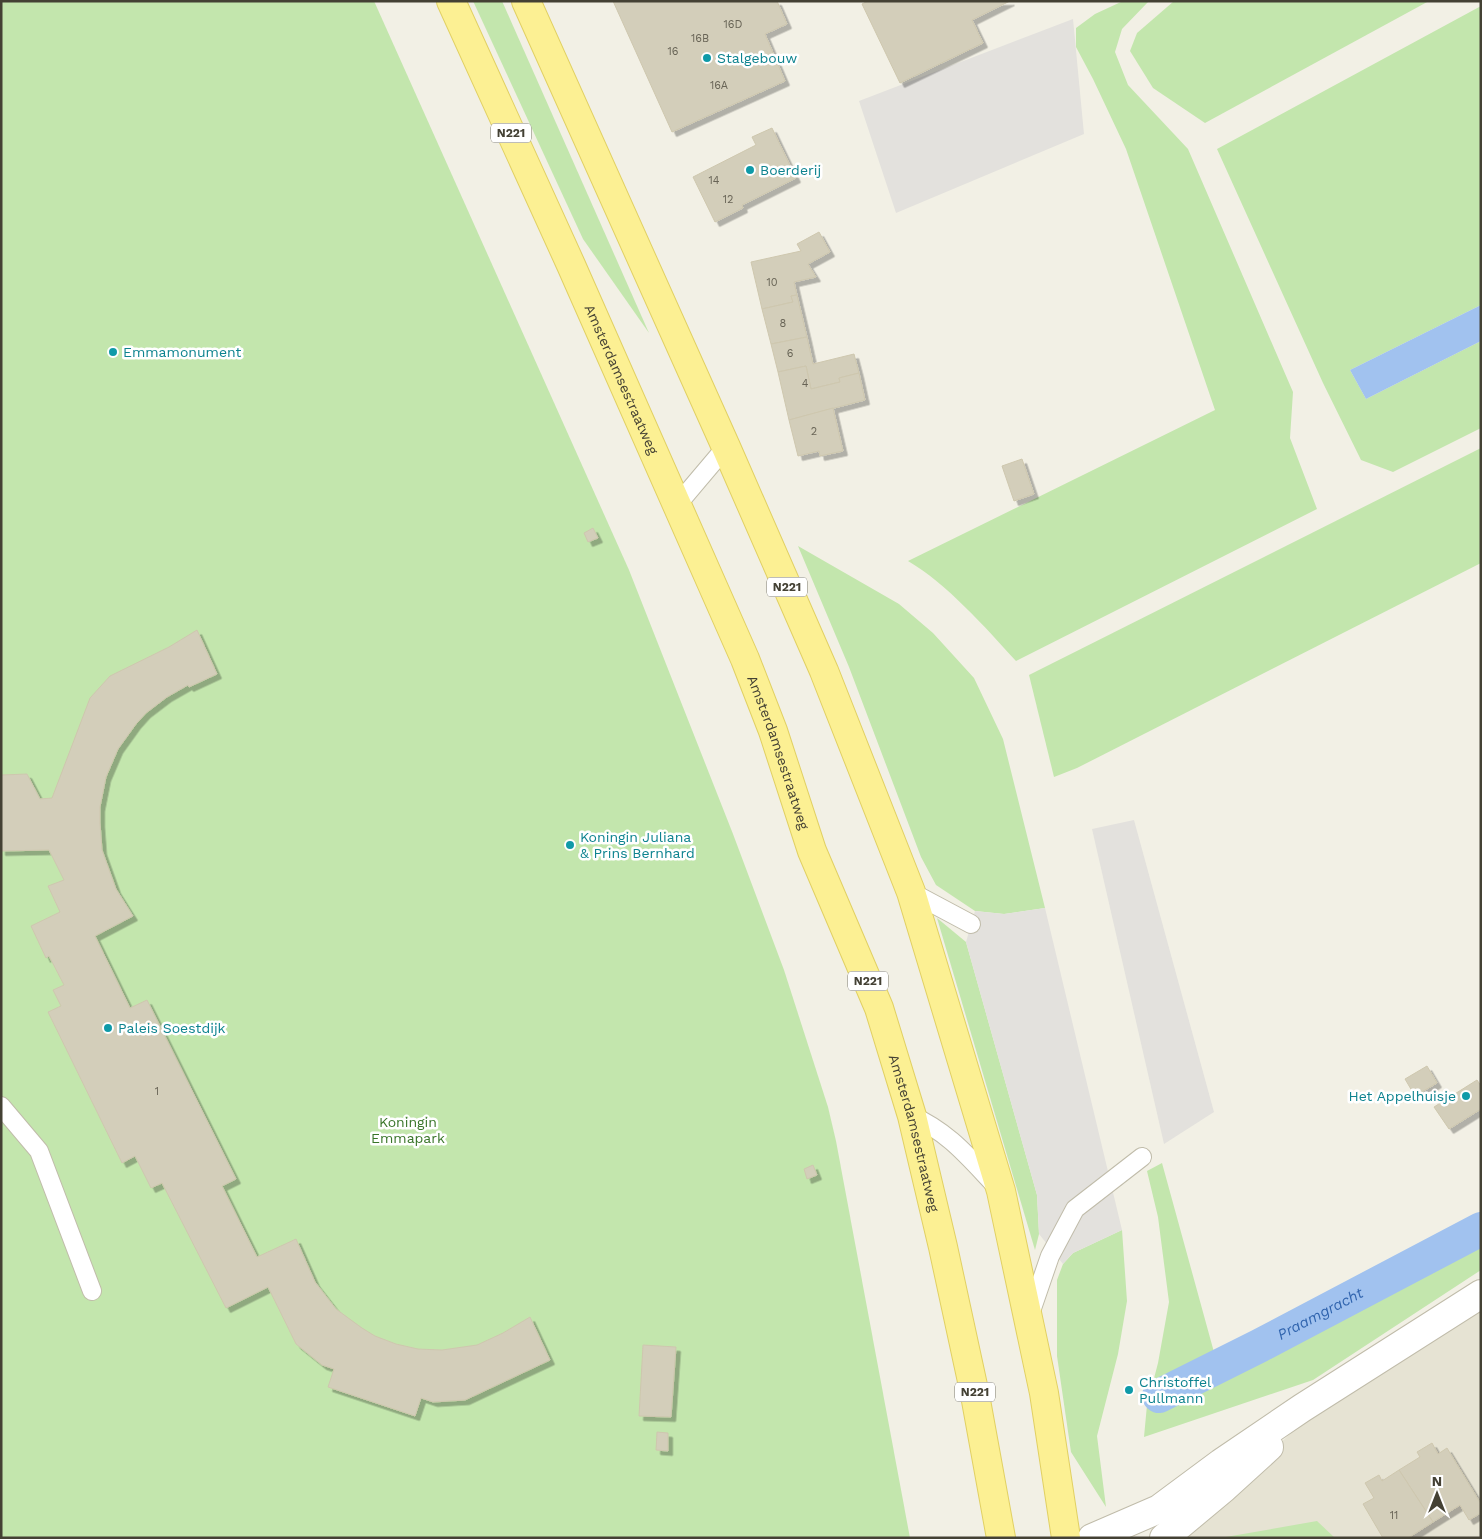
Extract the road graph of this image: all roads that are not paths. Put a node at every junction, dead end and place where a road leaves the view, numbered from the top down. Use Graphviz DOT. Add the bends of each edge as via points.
graph roads {
  1 [pos="452,1"];
  2 [pos="526,1"];
  3 [pos="726,447"];
  4 [pos="677,505"];
  5 [pos="911,892"];
  6 [pos="971,924"];
  7 [pos="1,1106"];
  8 [pos="912,1116"];
  9 [pos="1142,1157"];
  10 [pos="1001,1191"];
  11 [pos="92,1291"];
  12 [pos="1481,1294"];
  13 [pos="1028,1320"];
  14 [pos="1302,1408"];
  15 [pos="1001,1538"];
  16 [pos="1066,1538"];
  17 [pos="1092,1538"];
  18 [pos="1164,1538"];
  1 -- 4 [label="main road, Amsterdamsestraatweg / N221"];
  2 -- 3 [label="main road, N221"];
  3 -- 4 [label="lane"];
  3 -- 5 [label="main road, N221" via="824,671"];
  4 -- 8 [label="main road, Amsterdamsestraatweg / N221" via="773,731 812,851 879,1008"];
  5 -- 6 [label="lane"];
  5 -- 10 [label="main road, N221"];
  7 -- 11 [label="lane" via="39,1151"];
  8 -- 10 [label="lane" via="950,1138"];
  8 -- 15 [label="main road, Amsterdamsestraatweg / N221" via="975,1395"];
  9 -- 13 [label="lane" via="1075,1209 1050,1256"];
  10 -- 13 [label="main road, N221"];
  12 -- 14 [label="street"];
  13 -- 16 [label="main road, N221" via="1046,1402"];
  14 -- 17 [label="street" via="1159,1509"];
  14 -- 18 [label="street" via="1270,1446"];
}
